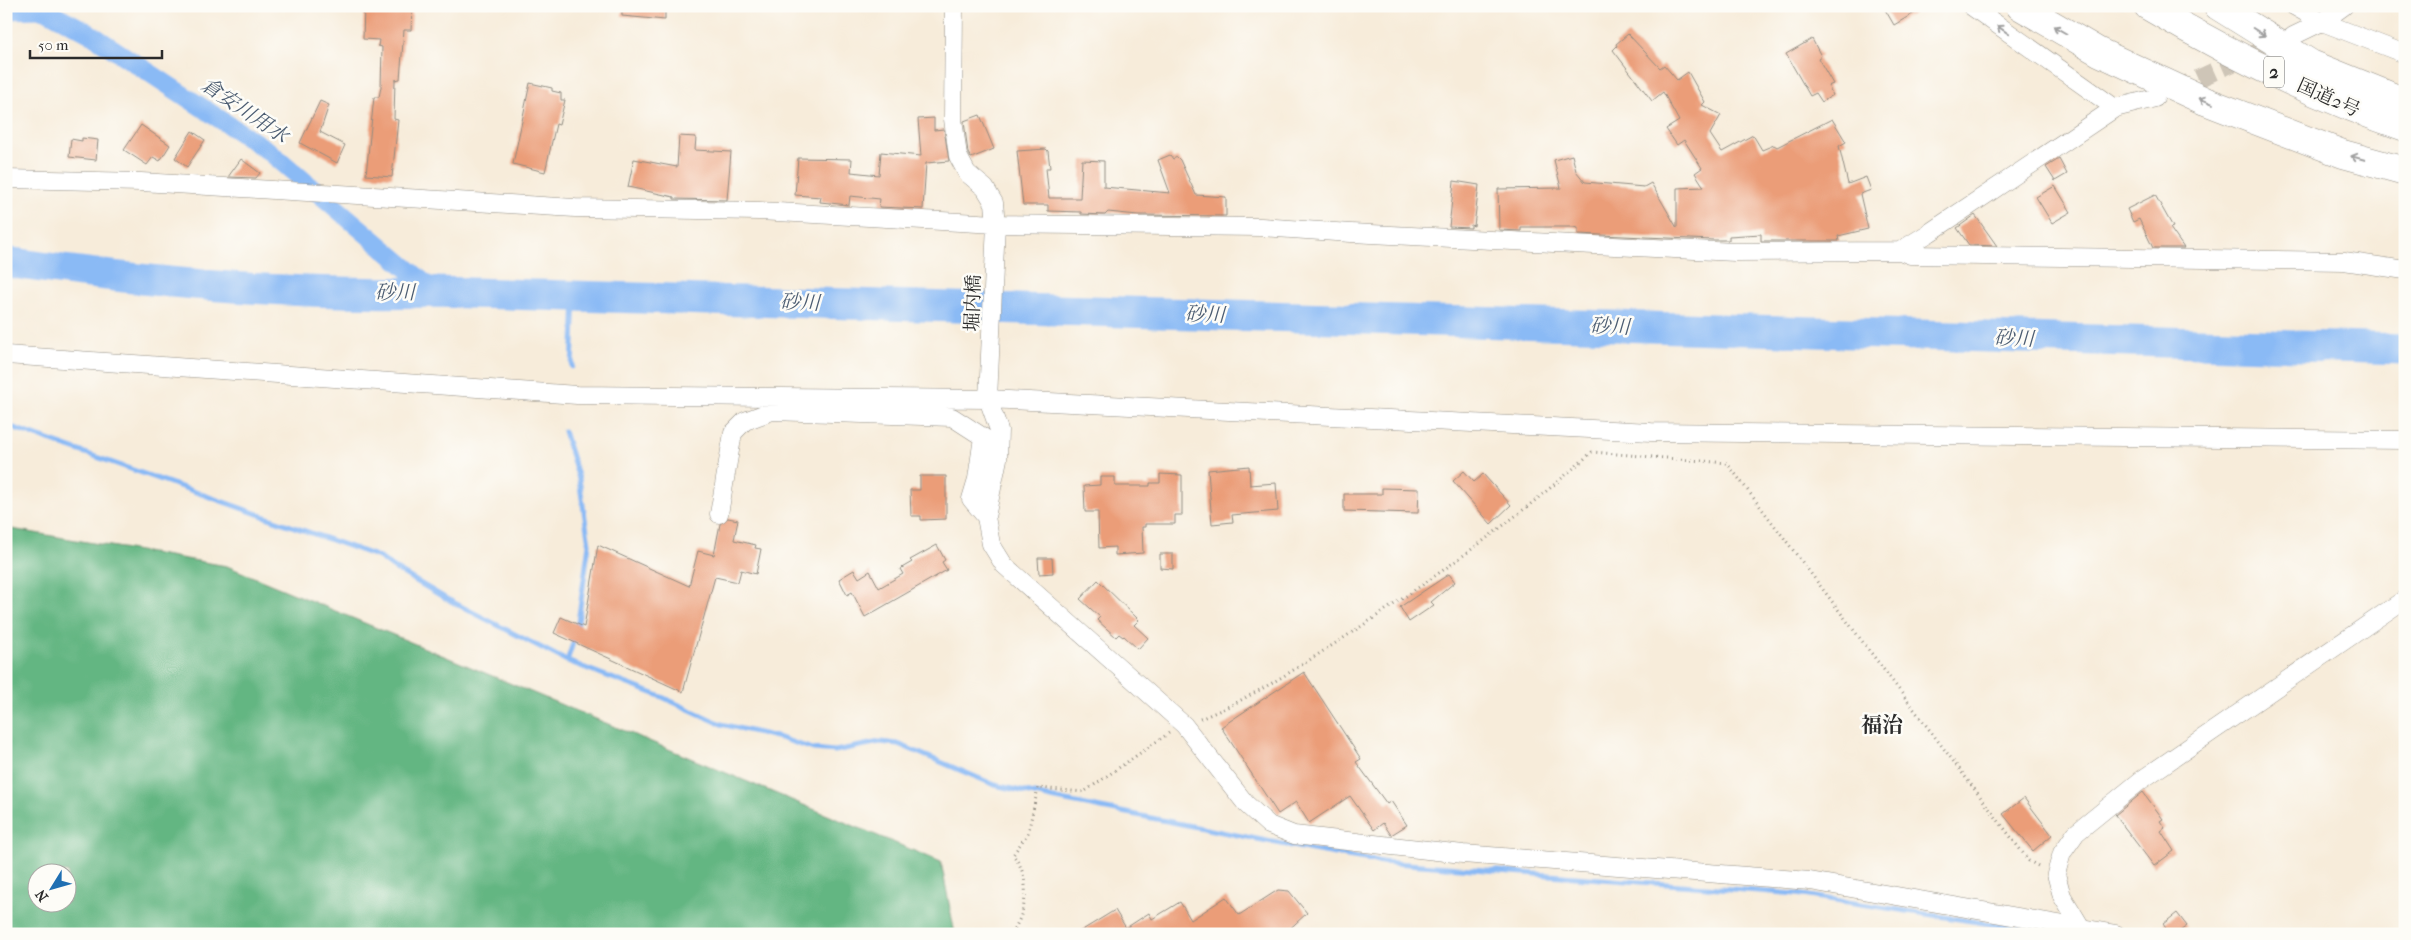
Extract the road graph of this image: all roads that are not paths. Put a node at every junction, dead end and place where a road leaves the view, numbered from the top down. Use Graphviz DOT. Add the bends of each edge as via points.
graph roads {
  1 [pos="954,6"];
  2 [pos="1971,6"];
  3 [pos="2020,6"];
  4 [pos="2148,6"];
  5 [pos="2218,6"];
  6 [pos="2294,6"];
  7 [pos="2344,6"];
  8 [pos="2322,22"];
  9 [pos="2293,36"];
  10 [pos="2405,54"];
  11 [pos="2155,98"];
  12 [pos="2405,102"];
  13 [pos="2115,108"];
  14 [pos="2405,127"];
  15 [pos="2405,171"];
  16 [pos="6,180"];
  17 [pos="996,224"];
  18 [pos="1900,251"];
  19 [pos="2405,270"];
  20 [pos="6,355"];
  21 [pos="989,392"];
  22 [pos="2405,440"];
  23 [pos="719,514"];
  24 [pos="986,517"];
  25 [pos="2405,599"];
  26 [pos="2084,931"];
  27 [pos="2116,934"];
  1 -- 17 [label="street, 堀内橋" via="953,120 958,156 967,173 986,188 994,202"];
  13 -- 2 [label="street, one-way"];
  15 -- 3 [label="highway, one-way" via="2343,154 2205,100 2099,52"];
  4 -- 14 [label="highway, 国道2号 / 2" via="2182,27 2259,65 2356,110"];
  5 -- 12 [label="highway, 2, one-way" via="2311,64"];
  6 -- 8 [label="street"];
  7 -- 8 [label="street"];
  8 -- 9 [label="street"];
  8 -- 10 [label="street"];
  11 -- 13 [label="street"];
  13 -- 18 [label="street"];
  16 -- 17 [label="street" via="142,182 575,208 759,211"];
  17 -- 18 [label="street" via="1261,227 1735,252"];
  17 -- 21 [label="street, 堀内橋"];
  18 -- 19 [label="street" via="1910,255 2344,261"];
  20 -- 21 [label="street" via="577,396"];
  21 -- 22 [label="street" via="1652,432"];
  21 -- 24 [label="street" via="999,430 998,460"];
  23 -- 24 [label="street" via="733,434 746,421 772,411 952,417 982,438 971,499"];
  24 -- 26 [label="street" via="991,544 1004,565 1184,725 1246,804 1269,825 1294,835 1464,854 1810,881"];
  25 -- 26 [label="street" via="2140,781 2076,833 2062,853 2056,874 2062,896"];
  26 -- 27 [label="street"];
}
